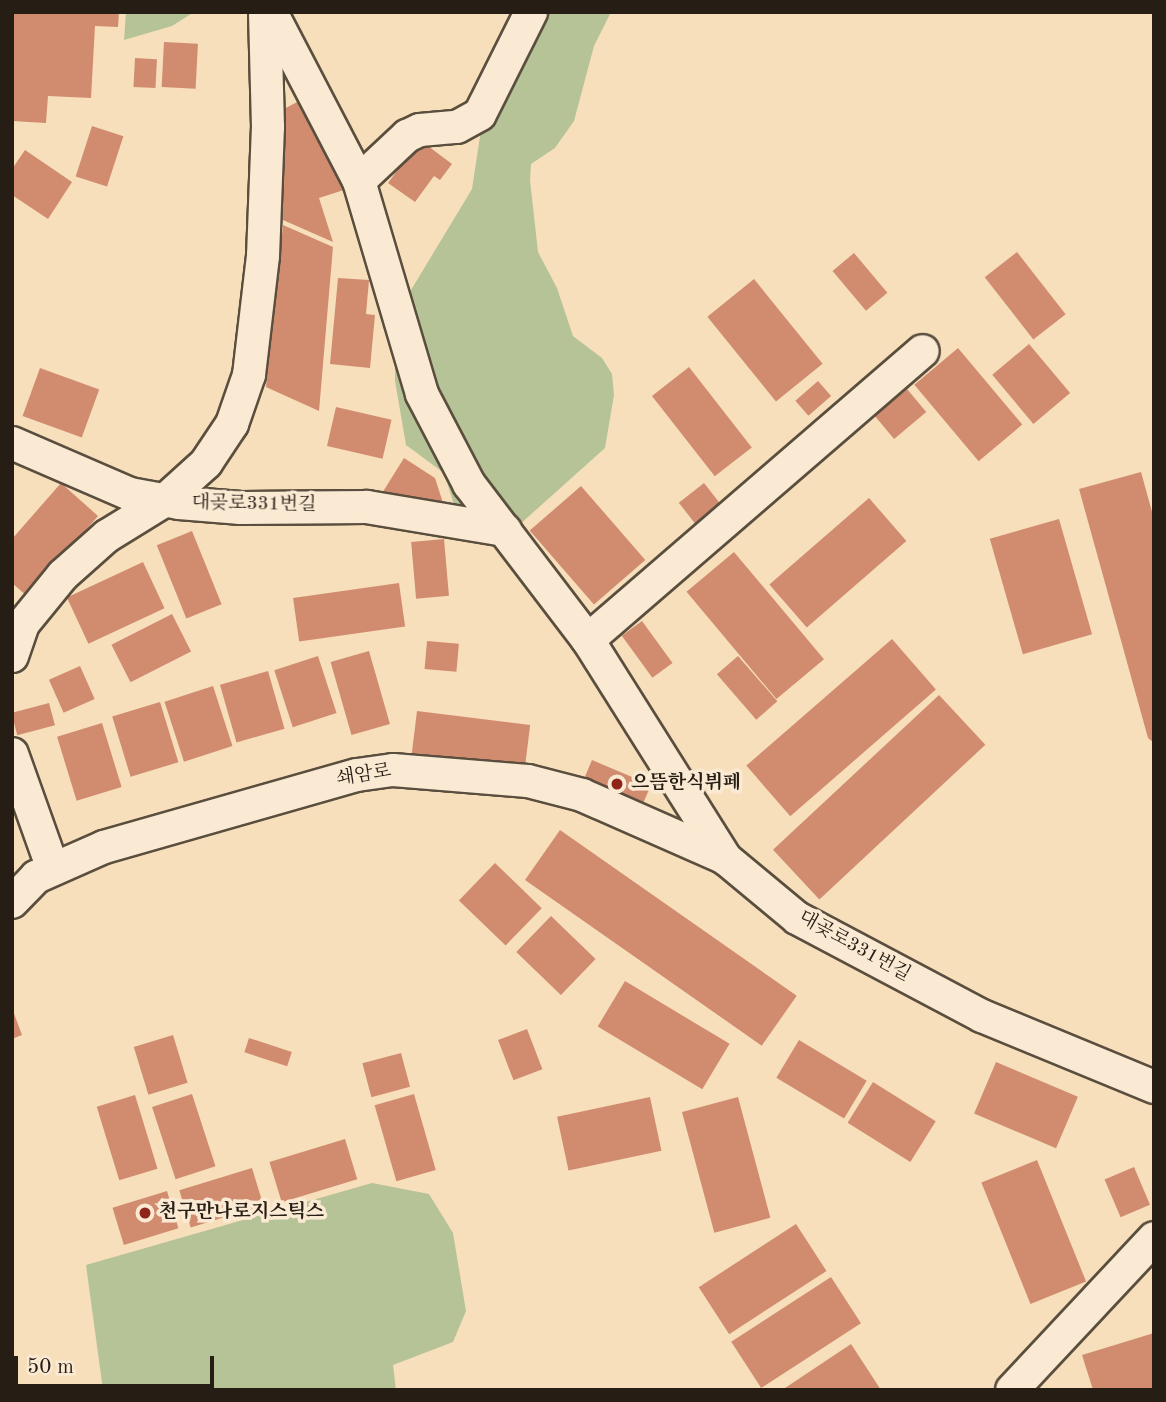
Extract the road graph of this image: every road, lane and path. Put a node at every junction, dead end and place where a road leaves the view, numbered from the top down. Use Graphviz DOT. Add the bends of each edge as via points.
graph roads {
  1 [pos="265,12"];
  2 [pos="271,12"];
  3 [pos="531,12"];
  4 [pos="359,181"];
  5 [pos="923,351"];
  6 [pos="12,443"];
  7 [pos="164,500"];
  8 [pos="505,530"];
  9 [pos="588,640"];
  10 [pos="12,656"];
  11 [pos="12,754"];
  12 [pos="726,859"];
  13 [pos="53,869"];
  14 [pos="12,902"];
  15 [pos="1154,1087"];
  16 [pos="1154,1238"];
  17 [pos="1012,1390"];
  1 -- 7 [label="lane" via="268,127 263,256 249,375 232,424 206,463"];
  2 -- 4 [label="lane, 대곶로331번길"];
  3 -- 4 [label="lane" via="480,114 457,127 420,130 407,136"];
  4 -- 8 [label="lane, 대곶로331번길" via="422,394 469,484"];
  5 -- 9 [label="lane"];
  6 -- 7 [label="lane, 대곶로331번길" via="130,494"];
  7 -- 8 [label="lane, 대곶로331번길" via="241,508 367,507"];
  7 -- 10 [label="lane" via="107,536 63,575 23,624"];
  8 -- 9 [label="lane, 대곶로331번길"];
  9 -- 12 [label="lane, 대곶로331번길"];
  11 -- 13 [label="lane"];
  12 -- 13 [label="lane, 쇄암로" via="582,795 528,781 393,770 356,775 196,818 104,847"];
  12 -- 15 [label="lane, 대곶로331번길" via="810,925 982,1016"];
  13 -- 14 [label="lane, 쇄암로" via="36,877"];
  16 -- 17 [label="lane"];
}
